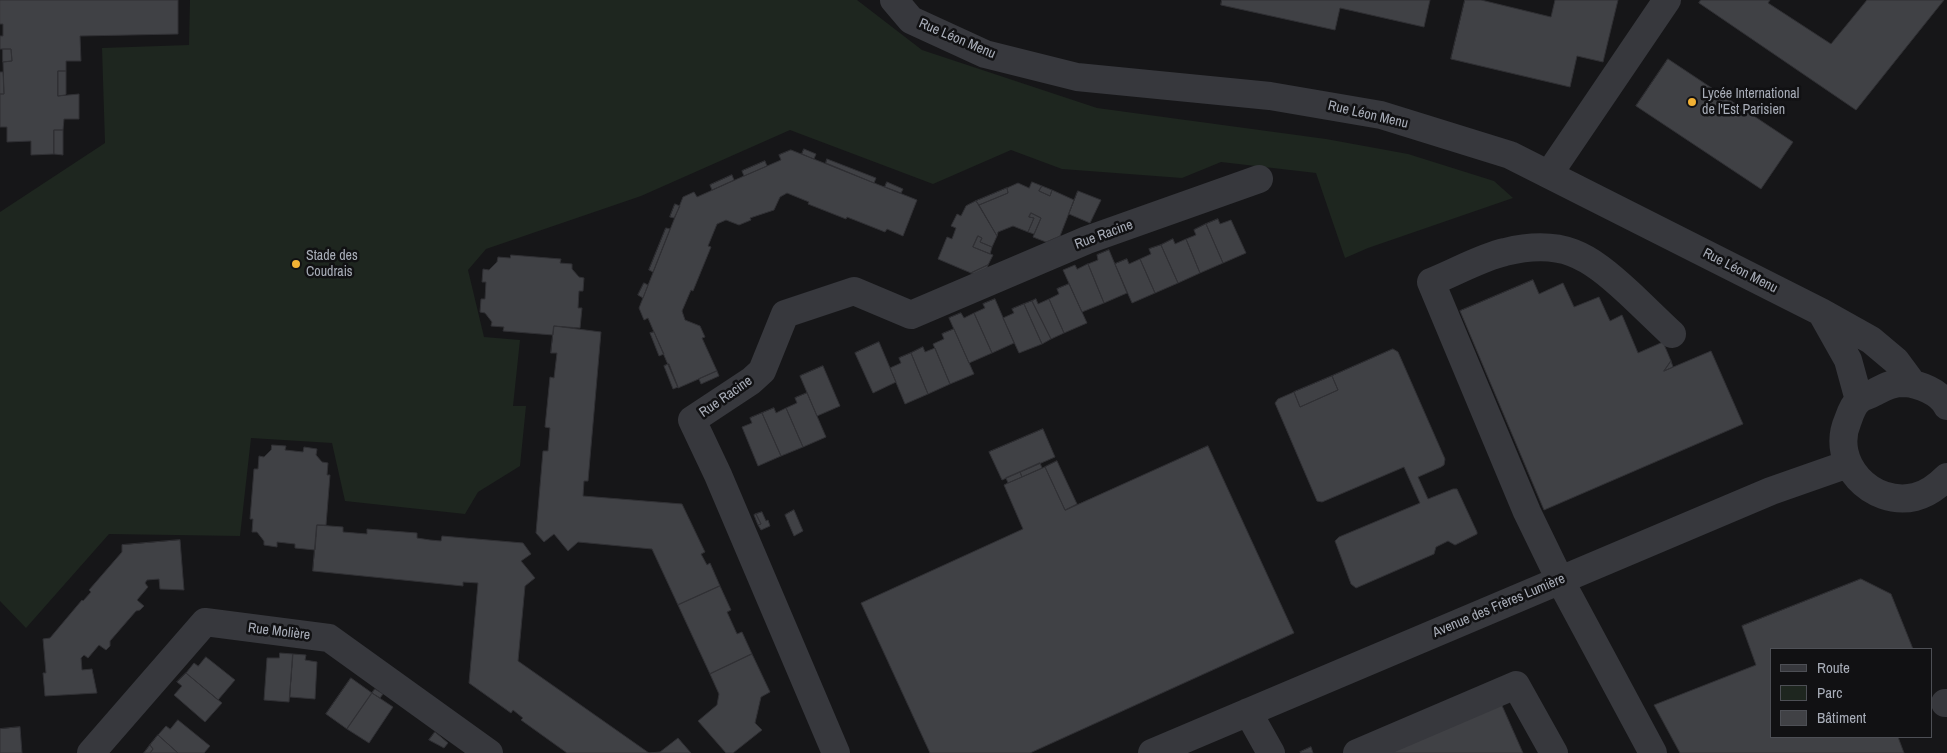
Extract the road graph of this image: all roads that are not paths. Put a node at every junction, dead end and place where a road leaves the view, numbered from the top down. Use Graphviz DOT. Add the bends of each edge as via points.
graph roads {
  1 [pos="894,0"];
  2 [pos="1667,0"];
  3 [pos="1549,174"];
  4 [pos="1258,179"];
  5 [pos="1821,312"];
  6 [pos="1672,334"];
  7 [pos="1913,384"];
  8 [pos="1859,400"];
  9 [pos="1947,406"];
  10 [pos="1848,464"];
  11 [pos="1947,477"];
  12 [pos="1560,580"];
  13 [pos="1248,712"];
  14 [pos="91,753"];
  15 [pos="489,753"];
  16 [pos="836,753"];
  17 [pos="1152,753"];
  18 [pos="1271,753"];
  19 [pos="1357,753"];
  20 [pos="1554,753"];
  21 [pos="1653,753"];
  1 -- 3 [label="street, Rue Léon Menu" via="912,20 985,54 1077,77 1270,96 1380,115 1510,155"];
  2 -- 3 [label="street"];
  3 -- 5 [label="street, Rue Léon Menu"];
  4 -- 16 [label="street, Rue Racine" via="1087,240 911,315 854,291 785,314 762,371 692,420"];
  5 -- 7 [label="street, Rue Léon Menu" via="1871,340 1896,362"];
  5 -- 8 [label="street" via="1848,360"];
  6 -- 12 [label="street" via="1603,269 1569,250 1540,246 1504,252 1431,282 1527,512"];
  7 -- 8 [label="street, Rue Léon Menu" via="1893,383"];
  7 -- 9 [label="street, Rue Léon Menu" via="1934,393"];
  8 -- 10 [label="street" via="1844,428 1843,448"];
  10 -- 11 [label="street" via="1866,487 1891,498 1915,497 1933,490"];
  10 -- 12 [label="street, Avenue des Frères Lumière" via="1771,491"];
  12 -- 13 [label="street, Avenue des Frères Lumière"];
  12 -- 21 [label="street"];
  13 -- 17 [label="street, Avenue des Frères Lumière"];
  13 -- 18 [label="street"];
  14 -- 15 [label="street, Rue Molière" via="205,622 329,638"];
  19 -- 20 [label="street" via="1516,685"];
}
